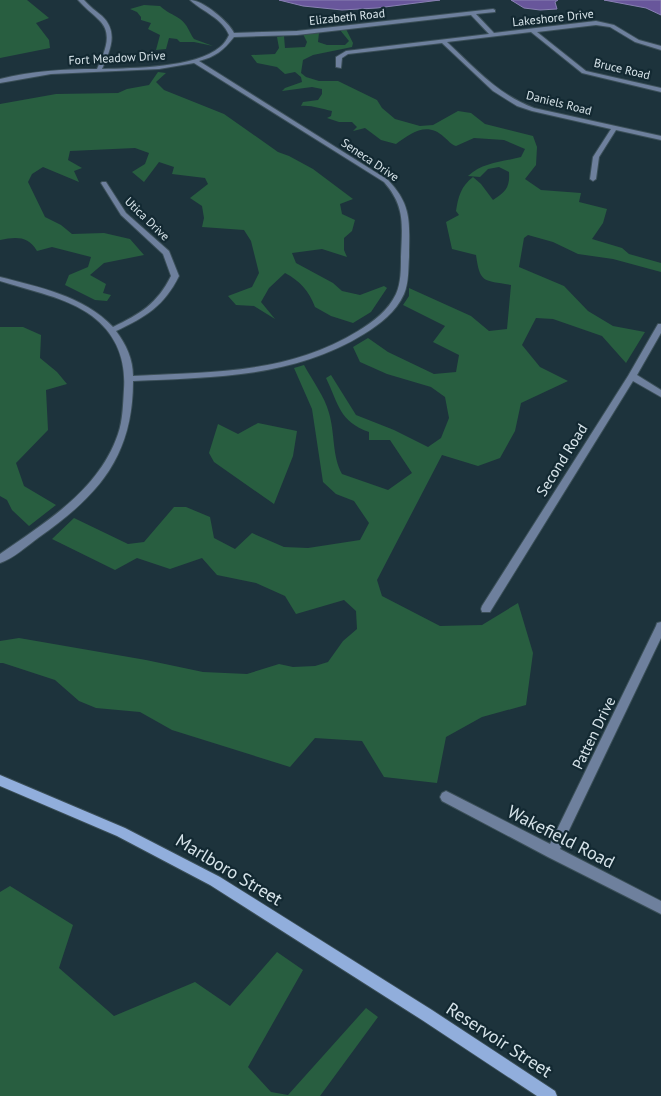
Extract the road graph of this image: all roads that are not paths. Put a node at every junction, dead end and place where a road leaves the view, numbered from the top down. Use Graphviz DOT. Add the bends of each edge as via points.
graph roads {
  1 [pos="82,0"];
  2 [pos="194,0"];
  3 [pos="493,11"];
  4 [pos="472,13"];
  5 [pos="532,30"];
  6 [pos="492,34"];
  7 [pos="232,35"];
  8 [pos="443,41"];
  9 [pos="661,48"];
  10 [pos="195,61"];
  11 [pos="339,67"];
  12 [pos="99,70"];
  13 [pos="0,80"];
  14 [pos="661,90"];
  15 [pos="614,128"];
  16 [pos="661,138"];
  17 [pos="593,179"];
  18 [pos="104,183"];
  19 [pos="0,279"];
  20 [pos="661,326"];
  21 [pos="112,330"];
  22 [pos="632,376"];
  23 [pos="129,379"];
  24 [pos="661,394"];
  25 [pos="0,559"];
  26 [pos="486,609"];
  27 [pos="661,626"];
  28 [pos="0,780"];
  29 [pos="446,797"];
  30 [pos="552,853"];
  31 [pos="661,908"];
  32 [pos="427,1015"];
  33 [pos="550,1096"];
  1 -- 12 [label="street" via="110,30 109,48"];
  2 -- 7 [label="street" via="226,24"];
  3 -- 4 [label="street, Elizabeth Road"];
  4 -- 6 [label="street"];
  4 -- 7 [label="street, Elizabeth Road" via="297,33"];
  5 -- 6 [label="street, Lakeshore Drive"];
  5 -- 9 [label="street, Lakeshore Drive" via="602,23 637,41"];
  5 -- 14 [label="street, Bruce Road" via="584,72"];
  6 -- 8 [label="street, Lakeshore Drive"];
  7 -- 10 [label="street, Fort Meadow Drive" via="222,50"];
  8 -- 11 [label="street, Lakeshore Drive" via="346,53 339,57"];
  8 -- 15 [label="street, Daniels Road" via="515,103"];
  10 -- 12 [label="street, Fort Meadow Drive" via="152,69"];
  10 -- 23 [label="street, Seneca Drive" via="386,181 397,192 407,223 404,276 399,294 381,319 348,342 326,351 250,371"];
  12 -- 13 [label="street, Fort Meadow Drive"];
  15 -- 16 [label="street, Daniels Road"];
  15 -- 17 [label="street" via="596,157"];
  18 -- 21 [label="street, Utica Drive" via="123,214 166,253 175,276 152,310"];
  19 -- 21 [label="street" via="84,308"];
  20 -- 22 [label="street, Second Road"];
  21 -- 23 [label="street" via="124,350"];
  22 -- 24 [label="street"];
  22 -- 26 [label="street, Second Road"];
  23 -- 25 [label="street" via="123,433 101,475 62,514"];
  27 -- 30 [label="street, Patten Drive"];
  28 -- 32 [label="street, Marlboro Street" via="121,832 182,863"];
  29 -- 30 [label="street, Wakefield Road"];
  30 -- 31 [label="street, Wakefield Road"];
  32 -- 33 [label="street, Reservoir Street"];
}
